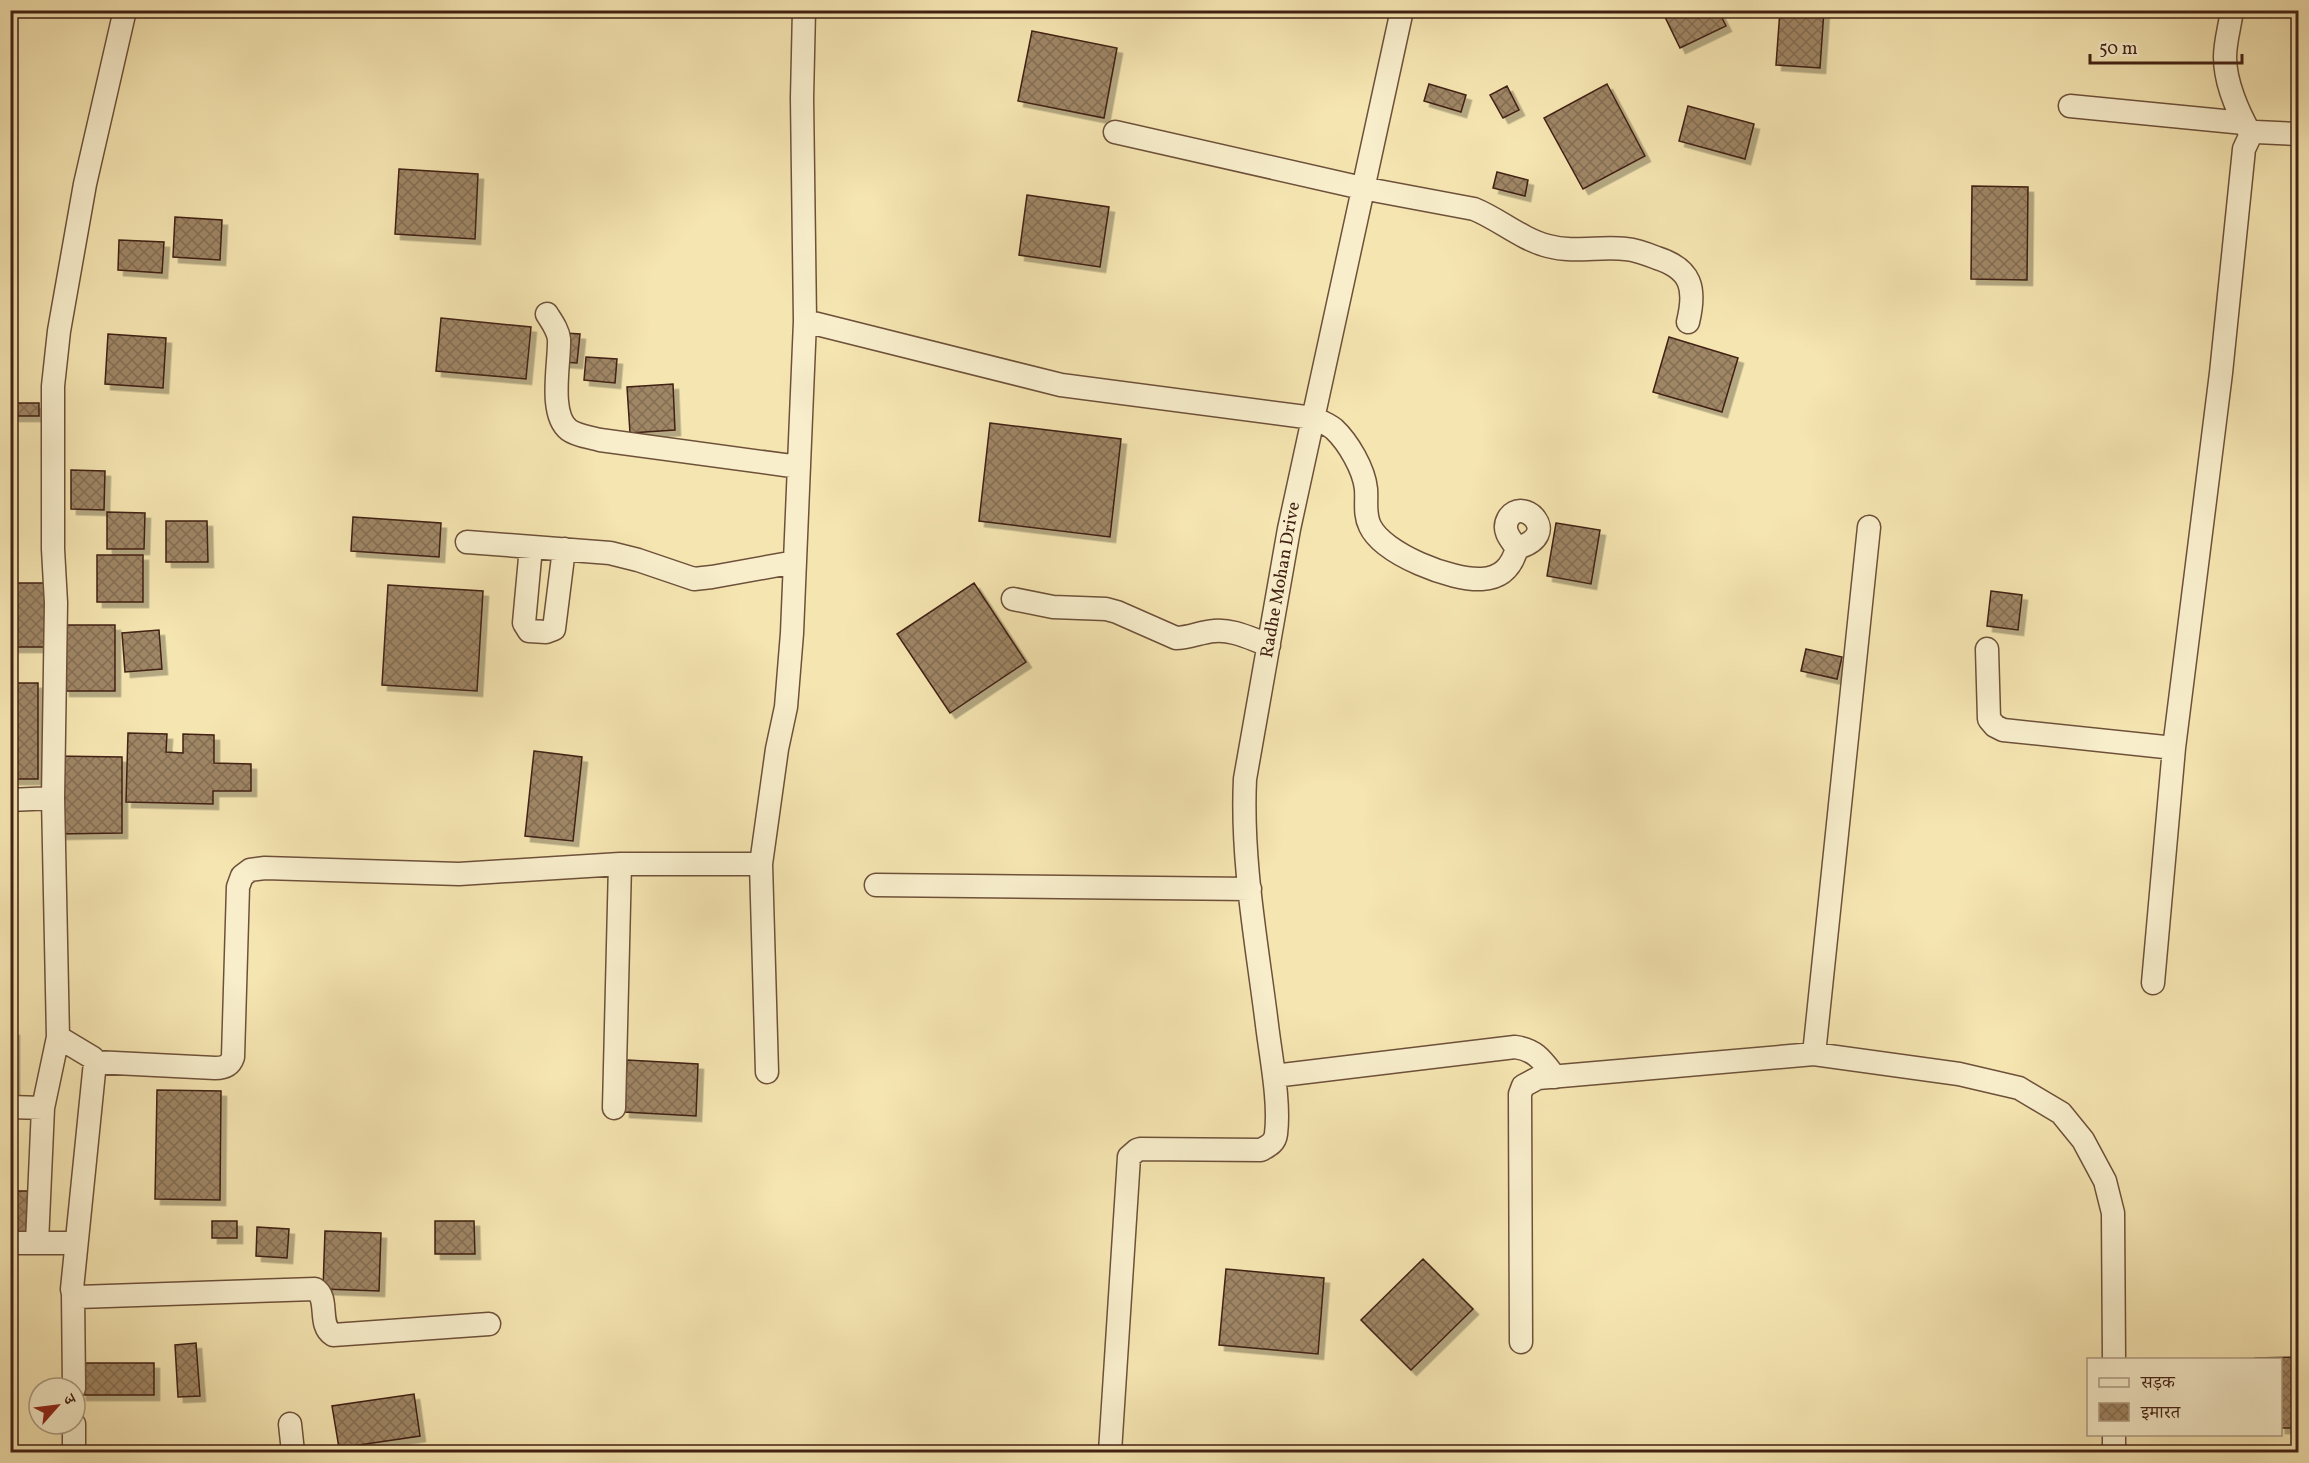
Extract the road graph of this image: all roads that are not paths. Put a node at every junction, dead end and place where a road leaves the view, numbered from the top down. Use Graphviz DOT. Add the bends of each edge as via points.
graph roads {
  1 [pos="125,10"];
  2 [pos="804,10"];
  3 [pos="1402,10"];
  4 [pos="2232,10"];
  5 [pos="2070,106"];
  6 [pos="2248,129"];
  7 [pos="1115,132"];
  8 [pos="2298,134"];
  9 [pos="1362,188"];
  10 [pos="548,314"];
  11 [pos="805,321"];
  12 [pos="1688,322"];
  13 [pos="1313,418"];
  14 [pos="799,467"];
  15 [pos="1869,527"];
  16 [pos="467,542"];
  17 [pos="531,547"];
  18 [pos="1517,548"];
  19 [pos="564,549"];
  20 [pos="795,562"];
  21 [pos="1013,599"];
  22 [pos="1269,645"];
  23 [pos="1987,649"];
  24 [pos="2174,748"];
  25 [pos="53,798"];
  26 [pos="10,800"];
  27 [pos="620,864"];
  28 [pos="761,864"];
  29 [pos="876,885"];
  30 [pos="1250,889"];
  31 [pos="2153,983"];
  32 [pos="58,1037"];
  33 [pos="1814,1054"];
  34 [pos="95,1062"];
  35 [pos="767,1072"];
  36 [pos="1274,1076"];
  37 [pos="1555,1077"];
  38 [pos="10,1107"];
  39 [pos="43,1108"];
  40 [pos="614,1108"];
  41 [pos="10,1243"];
  42 [pos="37,1243"];
  43 [pos="75,1243"];
  44 [pos="73,1294"];
  45 [pos="489,1324"];
  46 [pos="1521,1342"];
  47 [pos="2114,1358"];
  48 [pos="74,1376"];
  49 [pos="290,1424"];
  50 [pos="74,1436"];
  51 [pos="2114,1436"];
  52 [pos="74,1452"];
  53 [pos="292,1452"];
  54 [pos="1110,1452"];
  55 [pos="2114,1452"];
  1 -- 25 [label="street" via="85,184 53,386"];
  2 -- 11 [label="street"];
  3 -- 9 [label="street, Radhe Mohan Drive"];
  4 -- 6 [label="street" via="2225,60 2230,85"];
  5 -- 6 [label="street"];
  6 -- 8 [label="street"];
  6 -- 24 [label="street"];
  7 -- 9 [label="street"];
  9 -- 12 [label="street" via="1474,208 1548,246 1626,249 1670,262 1687,275 1692,307"];
  9 -- 13 [label="street, Radhe Mohan Drive"];
  10 -- 14 [label="street" via="559,338 558,411 569,430 600,440"];
  11 -- 13 [label="street" via="1061,385"];
  11 -- 14 [label="street"];
  13 -- 18 [label="street" via="1332,427 1347,445 1365,481 1366,516 1383,542 1425,567 1474,580 1489,579 1507,570"];
  13 -- 22 [label="street, Radhe Mohan Drive"];
  14 -- 20 [label="street"];
  15 -- 33 [label="street"];
  16 -- 17 [label="street"];
  17 -- 19 [label="street"];
  17 -- 19 [label="street" via="524,623 529,631 554,629"];
  19 -- 20 [label="street" via="610,553 694,579"];
  20 -- 28 [label="street" via="786,707"];
  21 -- 22 [label="street" via="1053,607 1106,609 1176,638 1228,631"];
  22 -- 30 [label="street, Radhe Mohan Drive" via="1245,779"];
  23 -- 24 [label="street" via="1989,718 1995,726"];
  24 -- 31 [label="street"];
  25 -- 26 [label="street"];
  25 -- 32 [label="street"];
  27 -- 28 [label="street"];
  27 -- 34 [label="street" via="459,874 250,870 242,876 238,887 234,1046 230,1064 215,1068"];
  27 -- 40 [label="street"];
  28 -- 35 [label="street"];
  29 -- 30 [label="street"];
  30 -- 36 [label="street, Radhe Mohan Drive"];
  32 -- 34 [label="street"];
  32 -- 39 [label="street"];
  33 -- 37 [label="street"];
  33 -- 47 [label="street" via="1959,1074 2019,1088 2061,1113 2083,1140 2105,1181 2113,1213"];
  34 -- 43 [label="street"];
  36 -- 37 [label="street" via="1515,1047 1529,1049"];
  36 -- 54 [label="street, Radhe Mohan Drive" via="1276,1137 1270,1146 1261,1150 1140,1149 1129,1157"];
  37 -- 46 [label="street" via="1532,1080 1521,1094"];
  38 -- 39 [label="street"];
  39 -- 42 [label="street"];
  41 -- 42 [label="street"];
  42 -- 43 [label="street"];
  43 -- 44 [label="street"];
  44 -- 45 [label="street" via="78,1297 315,1289 321,1295 325,1326 333,1335"];
  44 -- 48 [label="street"];
  49 -- 53 [label="street"];
  50 -- 52 [label="street"];
  51 -- 55 [label="street"];
}
